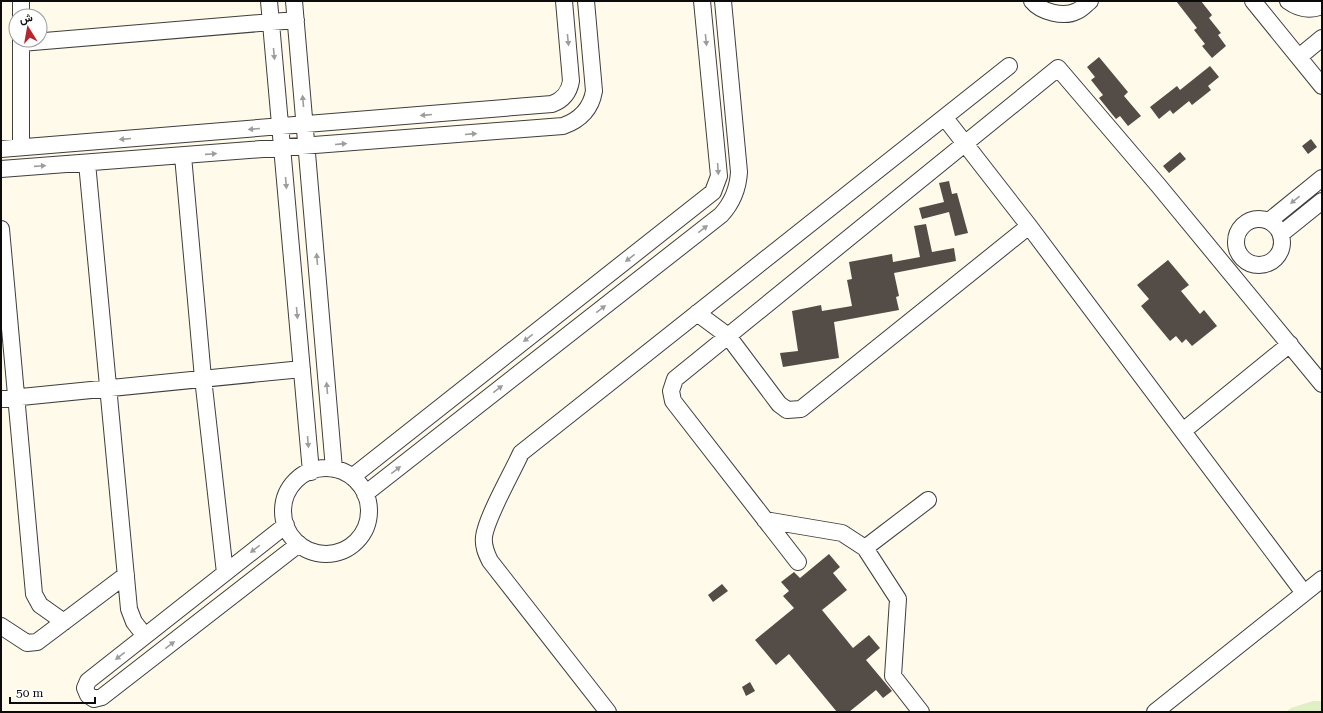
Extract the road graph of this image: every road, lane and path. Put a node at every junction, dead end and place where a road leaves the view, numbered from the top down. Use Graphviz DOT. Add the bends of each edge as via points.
graph roads {
  1 [pos="269,1"];
  2 [pos="294,1"];
  3 [pos="564,1"];
  4 [pos="586,1"];
  5 [pos="702,1"];
  6 [pos="723,1"];
  7 [pos="1032,1"];
  8 [pos="1090,1"];
  9 [pos="1254,1"];
  10 [pos="1288,1"];
  11 [pos="1322,6"];
  12 [pos="296,20"];
  13 [pos="271,22"];
  14 [pos="1322,38"];
  15 [pos="48,39"];
  16 [pos="21,48"];
  17 [pos="1299,57"];
  18 [pos="1009,66"];
  19 [pos="1322,86"];
  20 [pos="945,118"];
  21 [pos="305,124"];
  22 [pos="281,126"];
  23 [pos="965,144"];
  24 [pos="21,147"];
  25 [pos="307,147"];
  26 [pos="1,149"];
  27 [pos="283,149"];
  28 [pos="183,156"];
  29 [pos="87,163"];
  30 [pos="1,169"];
  31 [pos="1322,178"];
  32 [pos="1322,201"];
  33 [pos="1269,221"];
  34 [pos="1029,226"];
  35 [pos="1,229"];
  36 [pos="1281,234"];
  37 [pos="1241,257"];
  38 [pos="1226,270"];
  39 [pos="697,313"];
  40 [pos="728,336"];
  41 [pos="1290,344"];
  42 [pos="302,369"];
  43 [pos="203,378"];
  44 [pos="1322,384"];
  45 [pos="108,388"];
  46 [pos="8,398"];
  47 [pos="1183,431"];
  48 [pos="334,469"];
  49 [pos="311,472"];
  50 [pos="352,477"];
  51 [pos="366,494"];
  52 [pos="928,500"];
  53 [pos="766,520"];
  54 [pos="286,525"];
  55 [pos="299,544"];
  56 [pos="865,548"];
  57 [pos="798,562"];
  58 [pos="225,573"];
  59 [pos="126,575"];
  60 [pos="1322,579"];
  61 [pos="1304,594"];
  62 [pos="64,622"];
  63 [pos="1,626"];
  64 [pos="145,636"];
  65 [pos="608,712"];
  66 [pos="921,712"];
  67 [pos="1155,712"];
  1 -- 13 [label="lane"];
  2 -- 12 [label="lane"];
  3 -- 21 [label="lane, one-way" via="571,81 567,93 558,102"];
  25 -- 4 [label="lane, one-way" via="556,127 570,123 587,110 594,91"];
  5 -- 50 [label="lane, one-way" via="719,176 713,192"];
  51 -- 6 [label="lane, one-way" via="721,215 730,204 737,190 739,172"];
  7 -- 8 [label="lane" via="1043,10 1069,14 1078,11"];
  9 -- 17 [label="lane"];
  10 -- 11 [label="lane" via="1305,9 1312,10"];
  12 -- 13 [label="lane"];
  21 -- 12 [label="lane, one-way"];
  13 -- 15 [label="lane"];
  13 -- 22 [label="lane, one-way"];
  14 -- 17 [label="lane"];
  16 -- 24 [label="lane"];
  17 -- 19 [label="lane"];
  18 -- 20 [label="lane"];
  20 -- 23 [label="lane"];
  20 -- 39 [label="lane"];
  21 -- 22 [label="lane"];
  21 -- 25 [label="lane"];
  22 -- 24 [label="lane, one-way"];
  22 -- 27 [label="lane"];
  23 -- 34 [label="lane"];
  23 -- 38 [label="lane" via="1058,68 1158,185"];
  23 -- 40 [label="lane"];
  24 -- 26 [label="lane"];
  25 -- 27 [label="lane"];
  48 -- 25 [label="lane, one-way"];
  28 -- 27 [label="lane, one-way"];
  27 -- 42 [label="lane, one-way"];
  28 -- 29 [label="lane"];
  28 -- 43 [label="lane"];
  30 -- 29 [label="lane, one-way"];
  29 -- 45 [label="lane"];
  31 -- 33 [label="lane, one-way"];
  32 -- 36 [label="lane"];
  33 -- 36 [label="lane"];
  33 -- 37 [label="lane" via="1258,219 1243,225 1236,238 1236,246"];
  34 -- 40 [label="lane" via="801,410 787,410 778,404"];
  34 -- 47 [label="lane"];
  35 -- 46 [label="lane"];
  36 -- 37 [label="lane" via="1280,254 1268,264 1254,265"];
  37 -- 38 [label="lane"];
  38 -- 41 [label="lane"];
  39 -- 40 [label="lane"];
  39 -- 65 [label="lane" via="521,453 485,531 484,547 490,561"];
  40 -- 53 [label="lane" via="675,379 670,391 673,401"];
  41 -- 44 [label="lane"];
  41 -- 47 [label="lane"];
  42 -- 43 [label="lane"];
  42 -- 49 [label="lane, one-way"];
  43 -- 45 [label="lane"];
  43 -- 58 [label="lane"];
  45 -- 46 [label="lane"];
  45 -- 59 [label="lane"];
  46 -- 62 [label="lane" via="34,594 40,605"];
  47 -- 61 [label="lane"];
  48 -- 49 [label="lane"];
  48 -- 50 [label="lane"];
  49 -- 54 [label="lane" via="297,480 288,493 284,509"];
  50 -- 51 [label="lane"];
  51 -- 55 [label="lane" via="369,518 363,533 352,545 330,554 314,552"];
  52 -- 56 [label="lane"];
  53 -- 56 [label="lane" via="842,533"];
  53 -- 57 [label="lane"];
  54 -- 55 [label="lane"];
  54 -- 58 [label="lane, one-way"];
  64 -- 55 [label="lane, one-way" via="88,681 85,688 88,695 94,699 102,698"];
  56 -- 66 [label="lane" via="898,599 894,676"];
  58 -- 64 [label="lane"];
  59 -- 62 [label="lane"];
  59 -- 64 [label="lane" via="131,616"];
  60 -- 61 [label="lane"];
  61 -- 67 [label="lane"];
  62 -- 63 [label="lane" via="40,640 30,643"];
}
